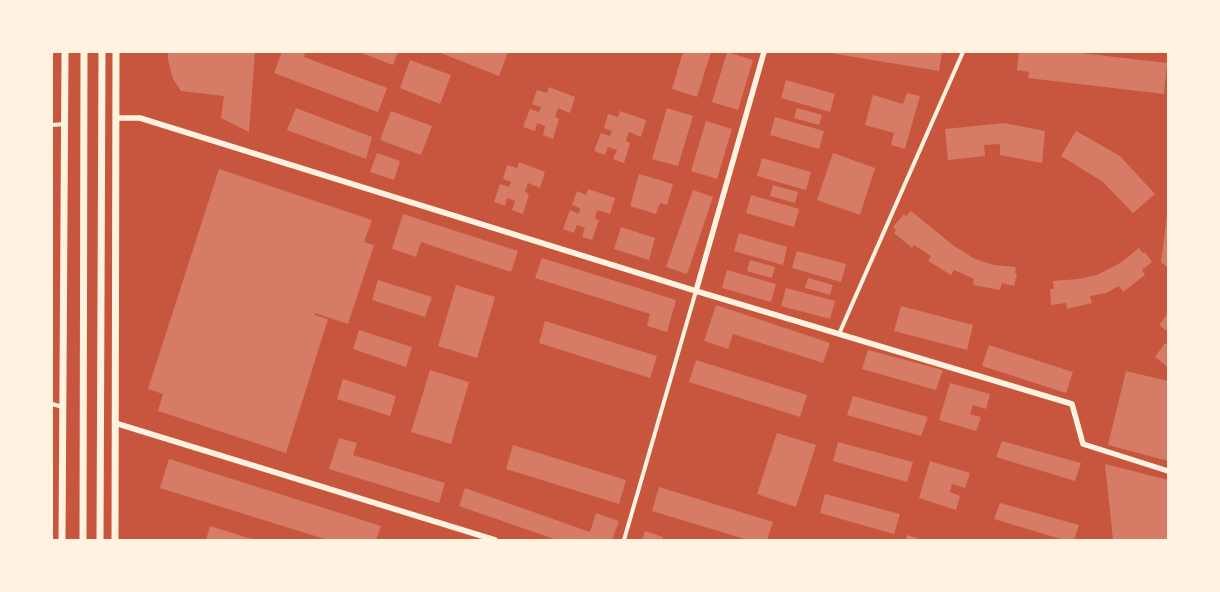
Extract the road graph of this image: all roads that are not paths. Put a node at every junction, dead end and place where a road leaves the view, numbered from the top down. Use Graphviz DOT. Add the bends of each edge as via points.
graph roads {
  1 [pos="65,52"];
  2 [pos="84,52"];
  3 [pos="102,52"];
  4 [pos="116,52"];
  5 [pos="764,52"];
  6 [pos="963,52"];
  7 [pos="116,118"];
  8 [pos="64,124"];
  9 [pos="52,125"];
  10 [pos="696,291"];
  11 [pos="839,334"];
  12 [pos="52,404"];
  13 [pos="63,407"];
  14 [pos="115,423"];
  15 [pos="1168,471"];
  16 [pos="62,540"];
  17 [pos="82,540"];
  18 [pos="100,540"];
  19 [pos="115,540"];
  20 [pos="495,540"];
  21 [pos="624,540"];
  1 -- 8 [label="main road"];
  2 -- 17 [label="main road"];
  3 -- 18 [label="main road"];
  4 -- 7 [label="main road"];
  5 -- 10 [label="street"];
  6 -- 11 [label="street"];
  7 -- 10 [label="street" via="140,118"];
  7 -- 14 [label="main road"];
  8 -- 9 [label="street"];
  8 -- 13 [label="main road"];
  10 -- 11 [label="street"];
  10 -- 21 [label="street"];
  11 -- 15 [label="street" via="1072,404 1083,444"];
  12 -- 13 [label="street"];
  13 -- 16 [label="main road"];
  14 -- 19 [label="main road"];
  14 -- 20 [label="street"];
}
